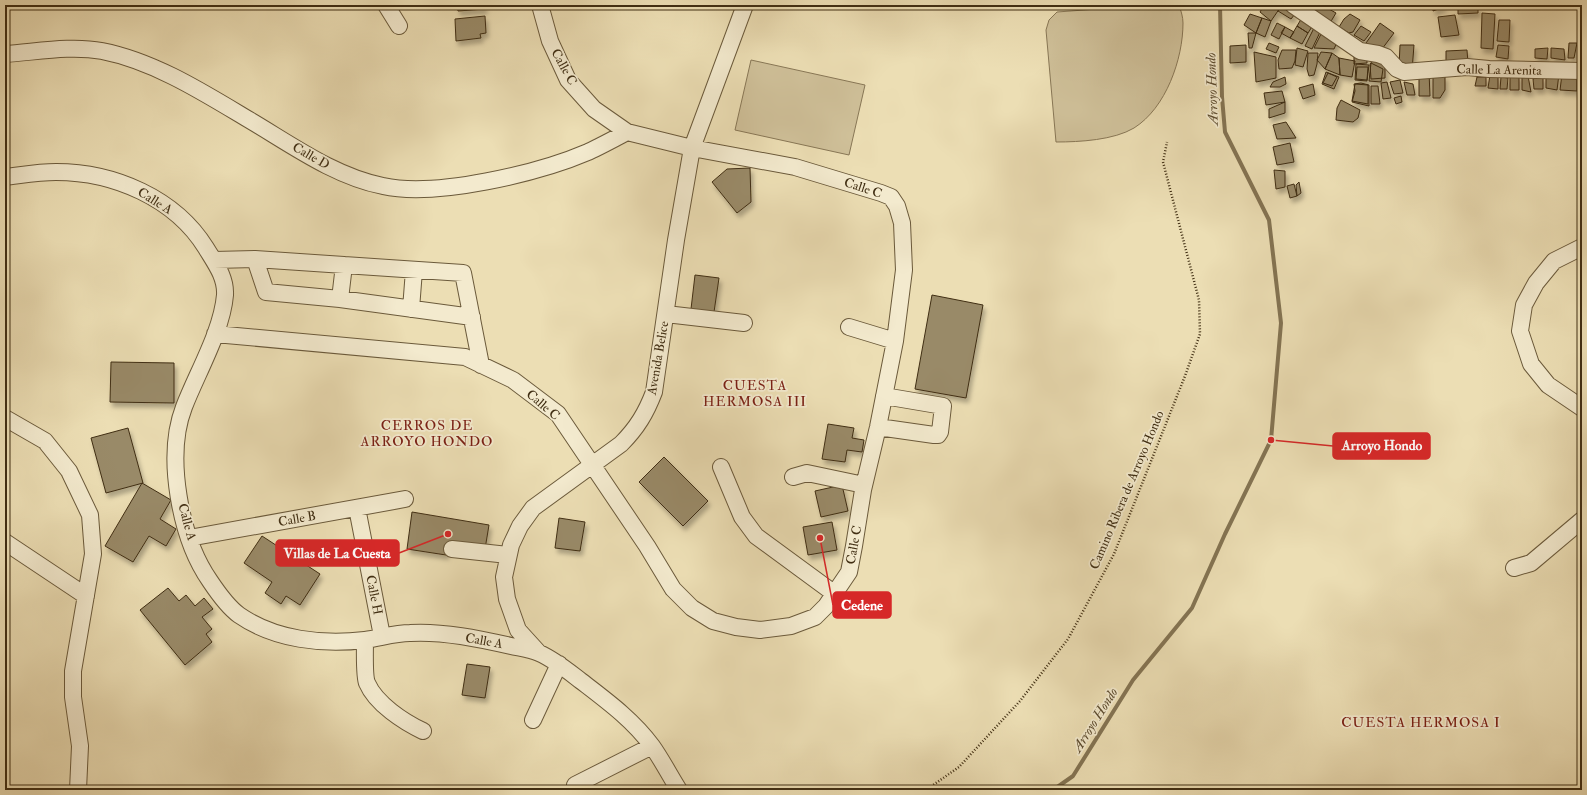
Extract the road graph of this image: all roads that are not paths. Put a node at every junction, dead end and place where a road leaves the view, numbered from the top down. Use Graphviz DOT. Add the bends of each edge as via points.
graph roads {
  1 [pos="386,5"];
  2 [pos="540,5"];
  3 [pos="745,5"];
  4 [pos="1293,5"];
  5 [pos="399,26"];
  6 [pos="5,54"];
  7 [pos="1582,71"];
  8 [pos="627,132"];
  9 [pos="692,148"];
  10 [pos="5,177"];
  11 [pos="1582,247"];
  12 [pos="255,259"];
  13 [pos="214,260"];
  14 [pos="344,265"];
  15 [pos="414,270"];
  16 [pos="340,298"];
  17 [pos="411,309"];
  18 [pos="666,314"];
  19 [pos="472,317"];
  20 [pos="744,323"];
  21 [pos="849,327"];
  22 [pos="215,334"];
  23 [pos="895,341"];
  24 [pos="481,365"];
  25 [pos="884,396"];
  26 [pos="1582,408"];
  27 [pos="5,418"];
  28 [pos="878,427"];
  29 [pos="592,464"];
  30 [pos="720,467"];
  31 [pos="793,476"];
  32 [pos="864,485"];
  33 [pos="405,499"];
  34 [pos="357,508"];
  35 [pos="1582,520"];
  36 [pos="189,538"];
  37 [pos="5,542"];
  38 [pos="452,549"];
  39 [pos="508,555"];
  40 [pos="1514,568"];
  41 [pos="835,594"];
  42 [pos="86,596"];
  43 [pos="382,636"];
  44 [pos="365,640"];
  45 [pos="538,652"];
  46 [pos="559,664"];
  47 [pos="533,720"];
  48 [pos="423,731"];
  49 [pos="652,746"];
  50 [pos="575,785"];
  51 [pos="78,790"];
  52 [pos="678,790"];
  1 -- 5 [label="street"];
  2 -- 8 [label="street, Calle C" via="550,41 568,80 594,109"];
  3 -- 9 [label="street, Avenida Belice"];
  4 -- 7 [label="street, Calle La Arenita" via="1360,51 1386,57 1397,69 1404,72 1466,67"];
  6 -- 8 [label="street, Calle D" via="74,49 100,50 129,57 160,70 224,104 343,174 383,187 420,189 456,186 529,172 587,152"];
  8 -- 9 [label="street, Calle C"];
  9 -- 18 [label="street, Avenida Belice"];
  9 -- 23 [label="street, Calle C" via="796,167 891,197 897,206 902,224 904,270"];
  10 -- 13 [label="street, Calle A" via="55,172 100,176 127,184 154,198 178,216 201,240"];
  11 -- 26 [label="street" via="1554,261 1536,283 1524,305 1520,330 1531,364 1548,386"];
  12 -- 13 [label="street"];
  12 -- 14 [label="street"];
  12 -- 16 [label="street" via="266,292"];
  13 -- 22 [label="street, Calle A" via="224,282 225,297"];
  14 -- 15 [label="street"];
  14 -- 16 [label="street"];
  15 -- 17 [label="street"];
  15 -- 19 [label="street" via="463,273"];
  16 -- 17 [label="street"];
  17 -- 19 [label="street"];
  18 -- 20 [label="street"];
  18 -- 29 [label="street, Avenida Belice" via="654,392 646,413 621,444"];
  19 -- 24 [label="street"];
  21 -- 23 [label="street"];
  22 -- 24 [label="street, Calle C" via="465,357"];
  22 -- 36 [label="street, Calle A" via="183,410 175,442 176,483"];
  23 -- 25 [label="street, Calle C"];
  24 -- 29 [label="street, Calle C" via="513,380 558,414"];
  25 -- 28 [label="street, Calle C"];
  25 -- 28 [label="street" via="943,406 940,432 934,435"];
  27 -- 42 [label="street" via="45,441 70,472 90,515 93,554"];
  28 -- 32 [label="street, Calle C"];
  29 -- 39 [label="street, Avenida Belice" via="533,508 520,526"];
  29 -- 41 [label="street, Calle C" via="673,589 692,608 713,621 736,628 760,630 791,626 815,617"];
  30 -- 41 [label="street" via="742,517 756,536"];
  31 -- 32 [label="street" via="807,473"];
  32 -- 41 [label="street, Calle C" via="849,572"];
  33 -- 34 [label="street, Calle B"];
  34 -- 36 [label="street, Calle B"];
  34 -- 43 [label="street, Calle H"];
  35 -- 40 [label="street" via="1531,563"];
  36 -- 44 [label="street, Calle A" via="208,579 240,616 282,635 312,641"];
  37 -- 42 [label="street"];
  38 -- 39 [label="street"];
  39 -- 45 [label="street, Avenida Belice" via="504,577 508,599 518,630"];
  42 -- 51 [label="street" via="73,671 73,697 80,746"];
  43 -- 44 [label="street, Calle A"];
  43 -- 45 [label="street, Calle A" via="411,632 477,638"];
  44 -- 48 [label="street" via="367,683 382,704 403,721"];
  45 -- 46 [label="street, Calle A"];
  46 -- 47 [label="street"];
  46 -- 49 [label="street, Calle A" via="620,711"];
  49 -- 50 [label="street"];
  49 -- 52 [label="street"];
}
